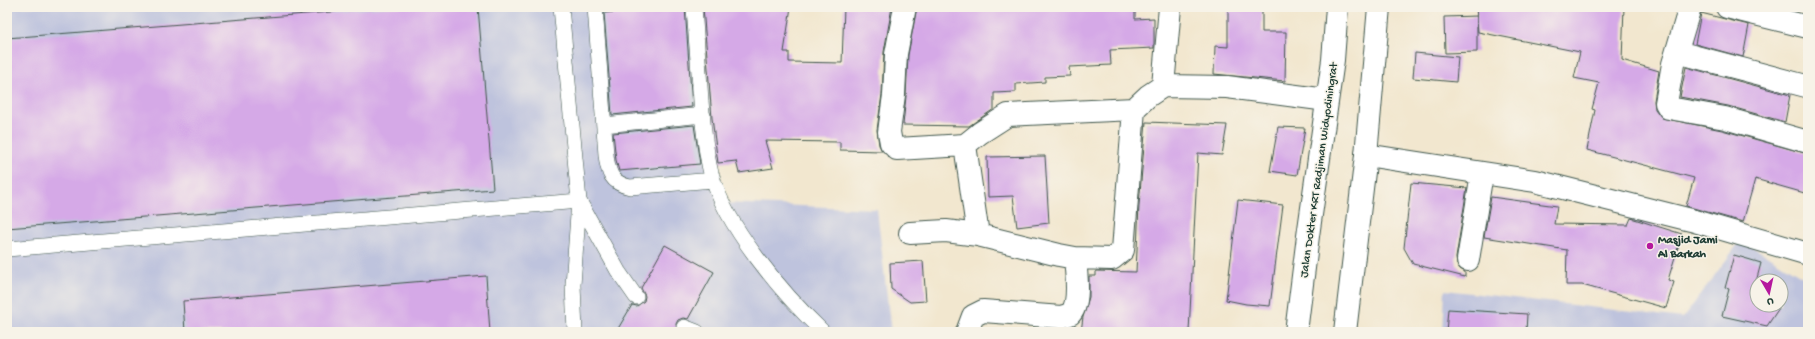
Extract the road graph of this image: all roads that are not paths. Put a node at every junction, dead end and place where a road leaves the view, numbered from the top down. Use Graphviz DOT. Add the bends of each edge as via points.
graph roads {
  1 [pos="561,7"];
  2 [pos="595,7"];
  3 [pos="694,7"];
  4 [pos="905,7"];
  5 [pos="1170,7"];
  6 [pos="1337,7"];
  7 [pos="1379,7"];
  8 [pos="1690,7"];
  9 [pos="1727,7"];
  10 [pos="1808,27"];
  11 [pos="1677,52"];
  12 [pos="1164,86"];
  13 [pos="1806,86"];
  14 [pos="1327,100"];
  15 [pos="1134,109"];
  16 [pos="703,115"];
  17 [pos="604,125"];
  18 [pos="1808,142"];
  19 [pos="965,145"];
  20 [pos="1366,155"];
  21 [pos="1482,173"];
  22 [pos="714,180"];
  23 [pos="578,201"];
  24 [pos="910,233"];
  25 [pos="978,235"];
  26 [pos="7,249"];
  27 [pos="1808,254"];
  28 [pos="1075,258"];
  29 [pos="1468,260"];
  30 [pos="636,297"];
  31 [pos="575,332"];
  32 [pos="823,332"];
  33 [pos="967,332"];
  34 [pos="1296,332"];
  35 [pos="1344,332"];
  1 -- 23 [label="lane"];
  2 -- 17 [label="lane"];
  3 -- 16 [label="lane"];
  4 -- 19 [label="street" via="896,54 889,132 891,143 897,148"];
  5 -- 12 [label="street"];
  6 -- 14 [label="street, Jalan Dokter KRT Radjiman Widyodiningrat"];
  7 -- 20 [label="street"];
  8 -- 11 [label="street"];
  9 -- 10 [label="street"];
  11 -- 13 [label="street"];
  11 -- 18 [label="street" via="1666,103 1669,108 1725,118"];
  12 -- 14 [label="street" via="1227,87"];
  12 -- 15 [label="street"];
  14 -- 34 [label="street, Jalan Dokter KRT Radjiman Widyodiningrat"];
  15 -- 19 [label="street" via="1008,115"];
  15 -- 28 [label="street" via="1123,250 1112,259"];
  16 -- 17 [label="lane"];
  16 -- 22 [label="lane"];
  17 -- 22 [label="lane" via="608,172 612,178 624,185"];
  19 -- 25 [label="street"];
  20 -- 21 [label="street"];
  20 -- 35 [label="street"];
  21 -- 27 [label="street" via="1535,181 1691,220"];
  21 -- 29 [label="street"];
  22 -- 32 [label="lane" via="724,207 739,232 799,309"];
  23 -- 26 [label="lane"];
  23 -- 30 [label="lane"];
  23 -- 31 [label="lane" via="573,285"];
  24 -- 25 [label="street" via="946,231"];
  25 -- 28 [label="street"];
  28 -- 33 [label="street" via="1076,306 1070,314 1061,317 983,311 973,316"];
}
